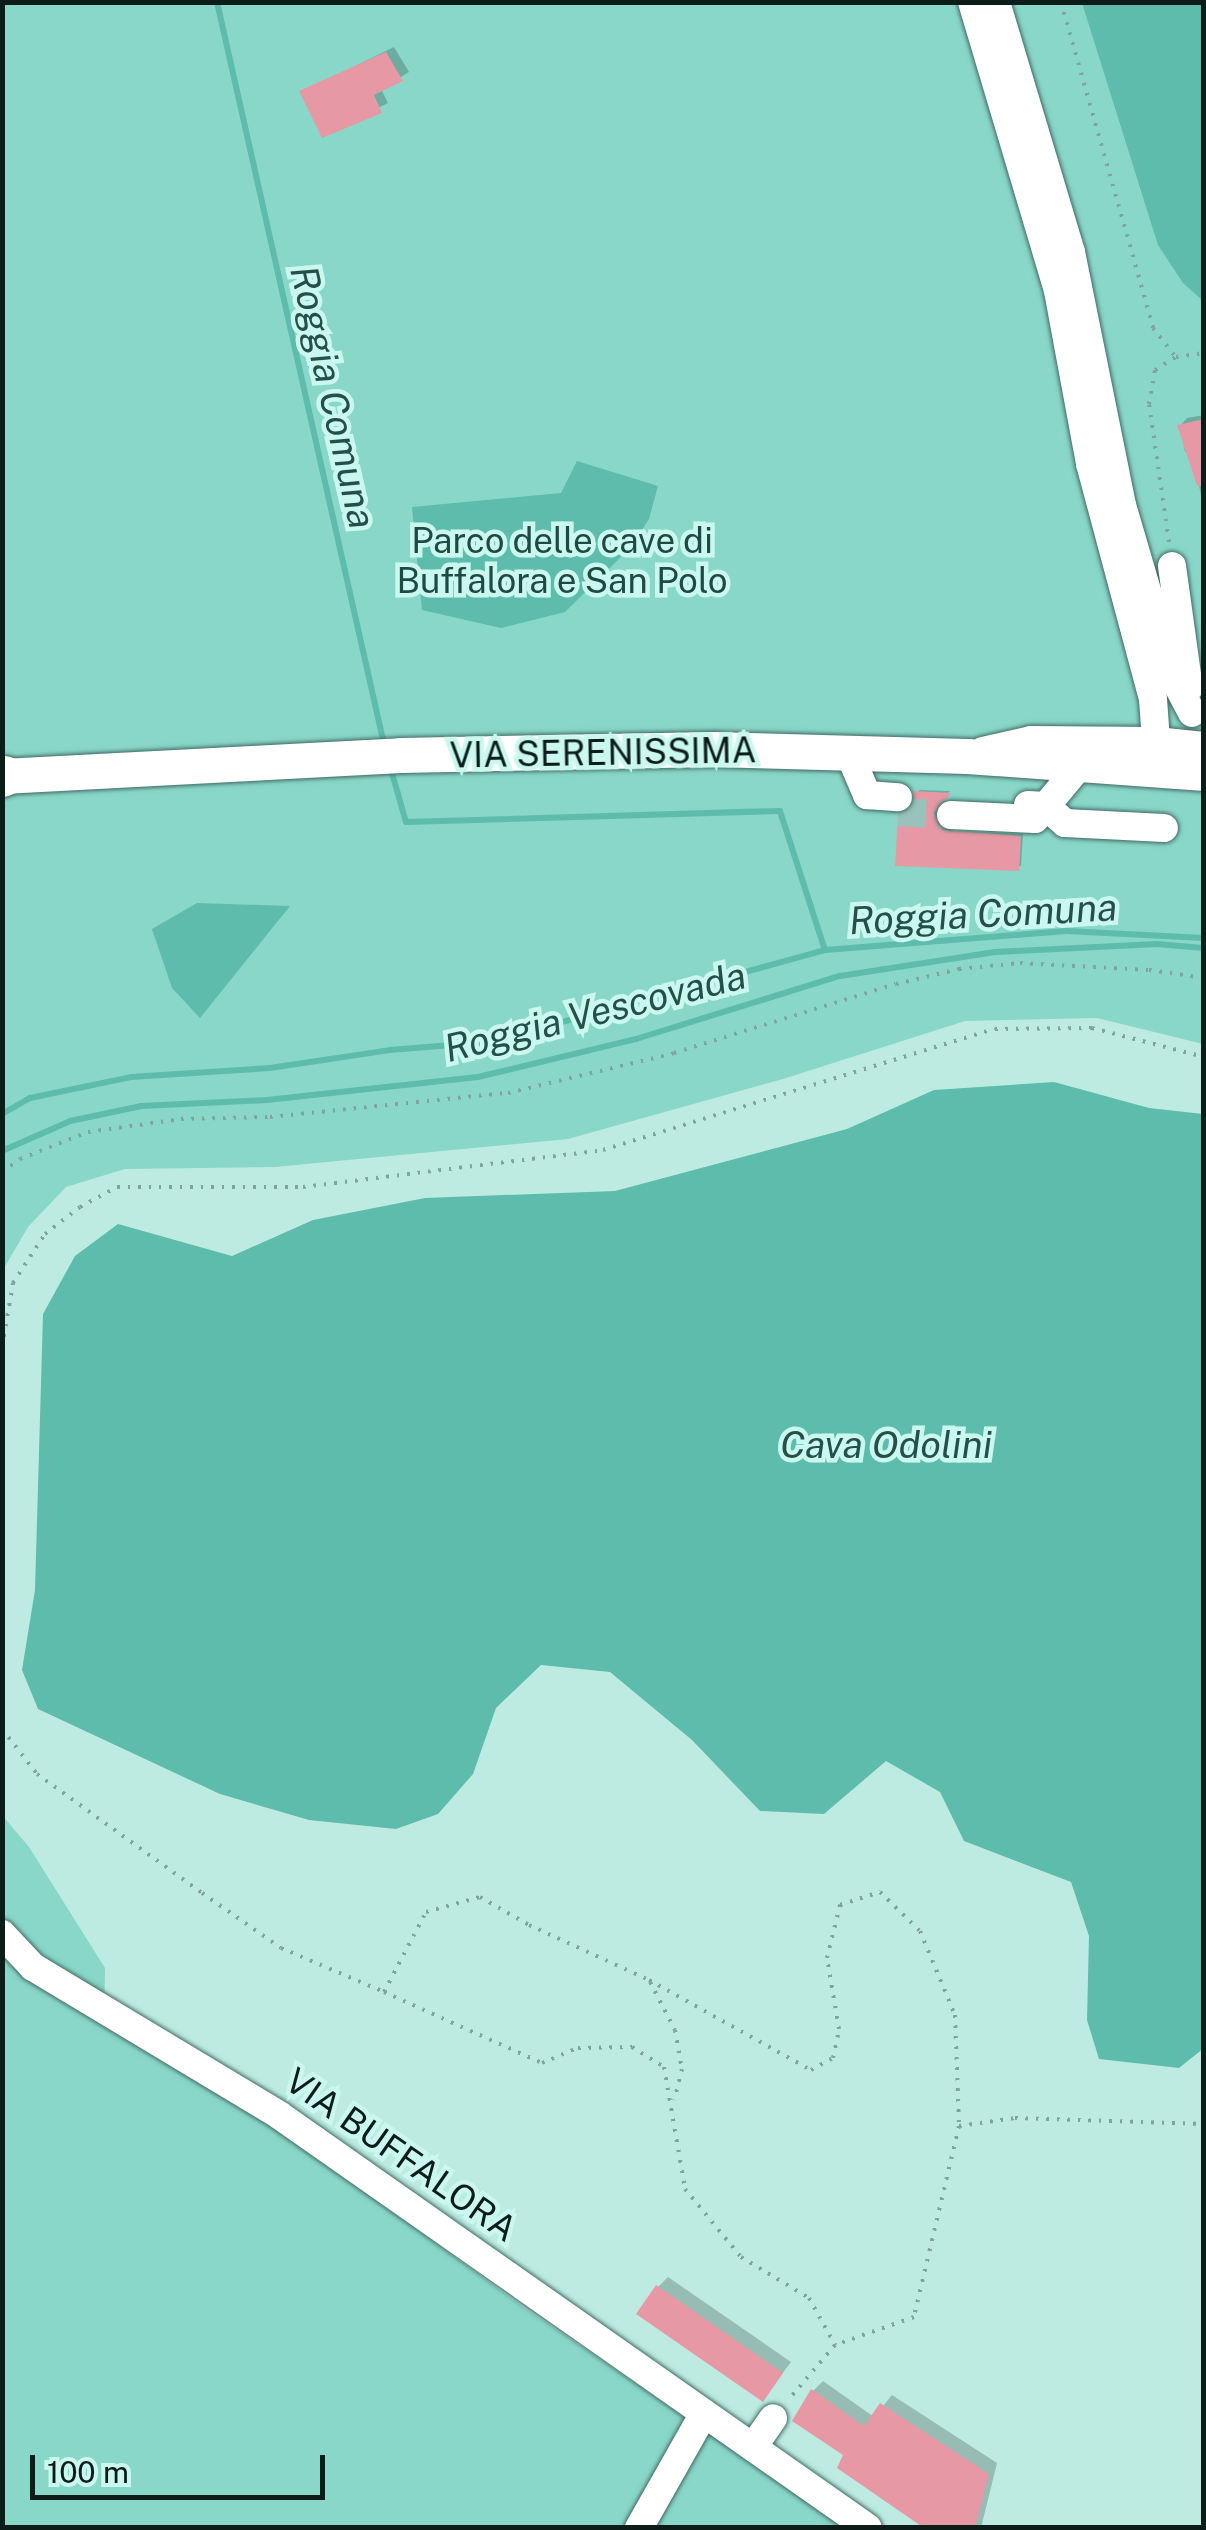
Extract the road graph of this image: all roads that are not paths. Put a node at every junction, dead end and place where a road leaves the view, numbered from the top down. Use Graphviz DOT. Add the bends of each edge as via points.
graph roads {
  1 [pos="972,2"];
  2 [pos="996,2"];
  3 [pos="1172,566"];
  4 [pos="1192,713"];
  5 [pos="1156,741"];
  6 [pos="849,753"];
  7 [pos="1200,755"];
  8 [pos="968,756"];
  9 [pos="1080,765"];
  10 [pos="3,776"];
  11 [pos="898,804"];
  12 [pos="1046,806"];
  13 [pos="951,807"];
  14 [pos="1164,828"];
  15 [pos="2,1934"];
  16 [pos="704,2413"];
  17 [pos="773,2418"];
  18 [pos="753,2447"];
  19 [pos="639,2528"];
  20 [pos="868,2528"];
  1 -- 5 [label="street" via="1058,291 1090,464 1154,698"];
  2 -- 4 [label="street" via="1071,252 1122,505 1171,672"];
  3 -- 4 [label="street"];
  4 -- 7 [label="street"];
  5 -- 7 [label="street"];
  5 -- 8 [label="street" via="1031,740"];
  6 -- 8 [label="main road, VIA SERENISSIMA"];
  6 -- 10 [label="main road, VIA SERENISSIMA" via="565,750"];
  6 -- 11 [label="street" via="873,810"];
  7 -- 9 [label="main road, VIA SERENISSIMA"];
  8 -- 9 [label="main road, VIA SERENISSIMA"];
  9 -- 12 [label="street"];
  12 -- 13 [label="street"];
  12 -- 14 [label="street" via="1064,822"];
  15 -- 16 [label="street, VIA BUFFALORA" via="33,1966 280,2115"];
  16 -- 18 [label="street, VIA BUFFALORA"];
  16 -- 19 [label="street"];
  17 -- 18 [label="street"];
  18 -- 20 [label="street, VIA BUFFALORA"];
}
